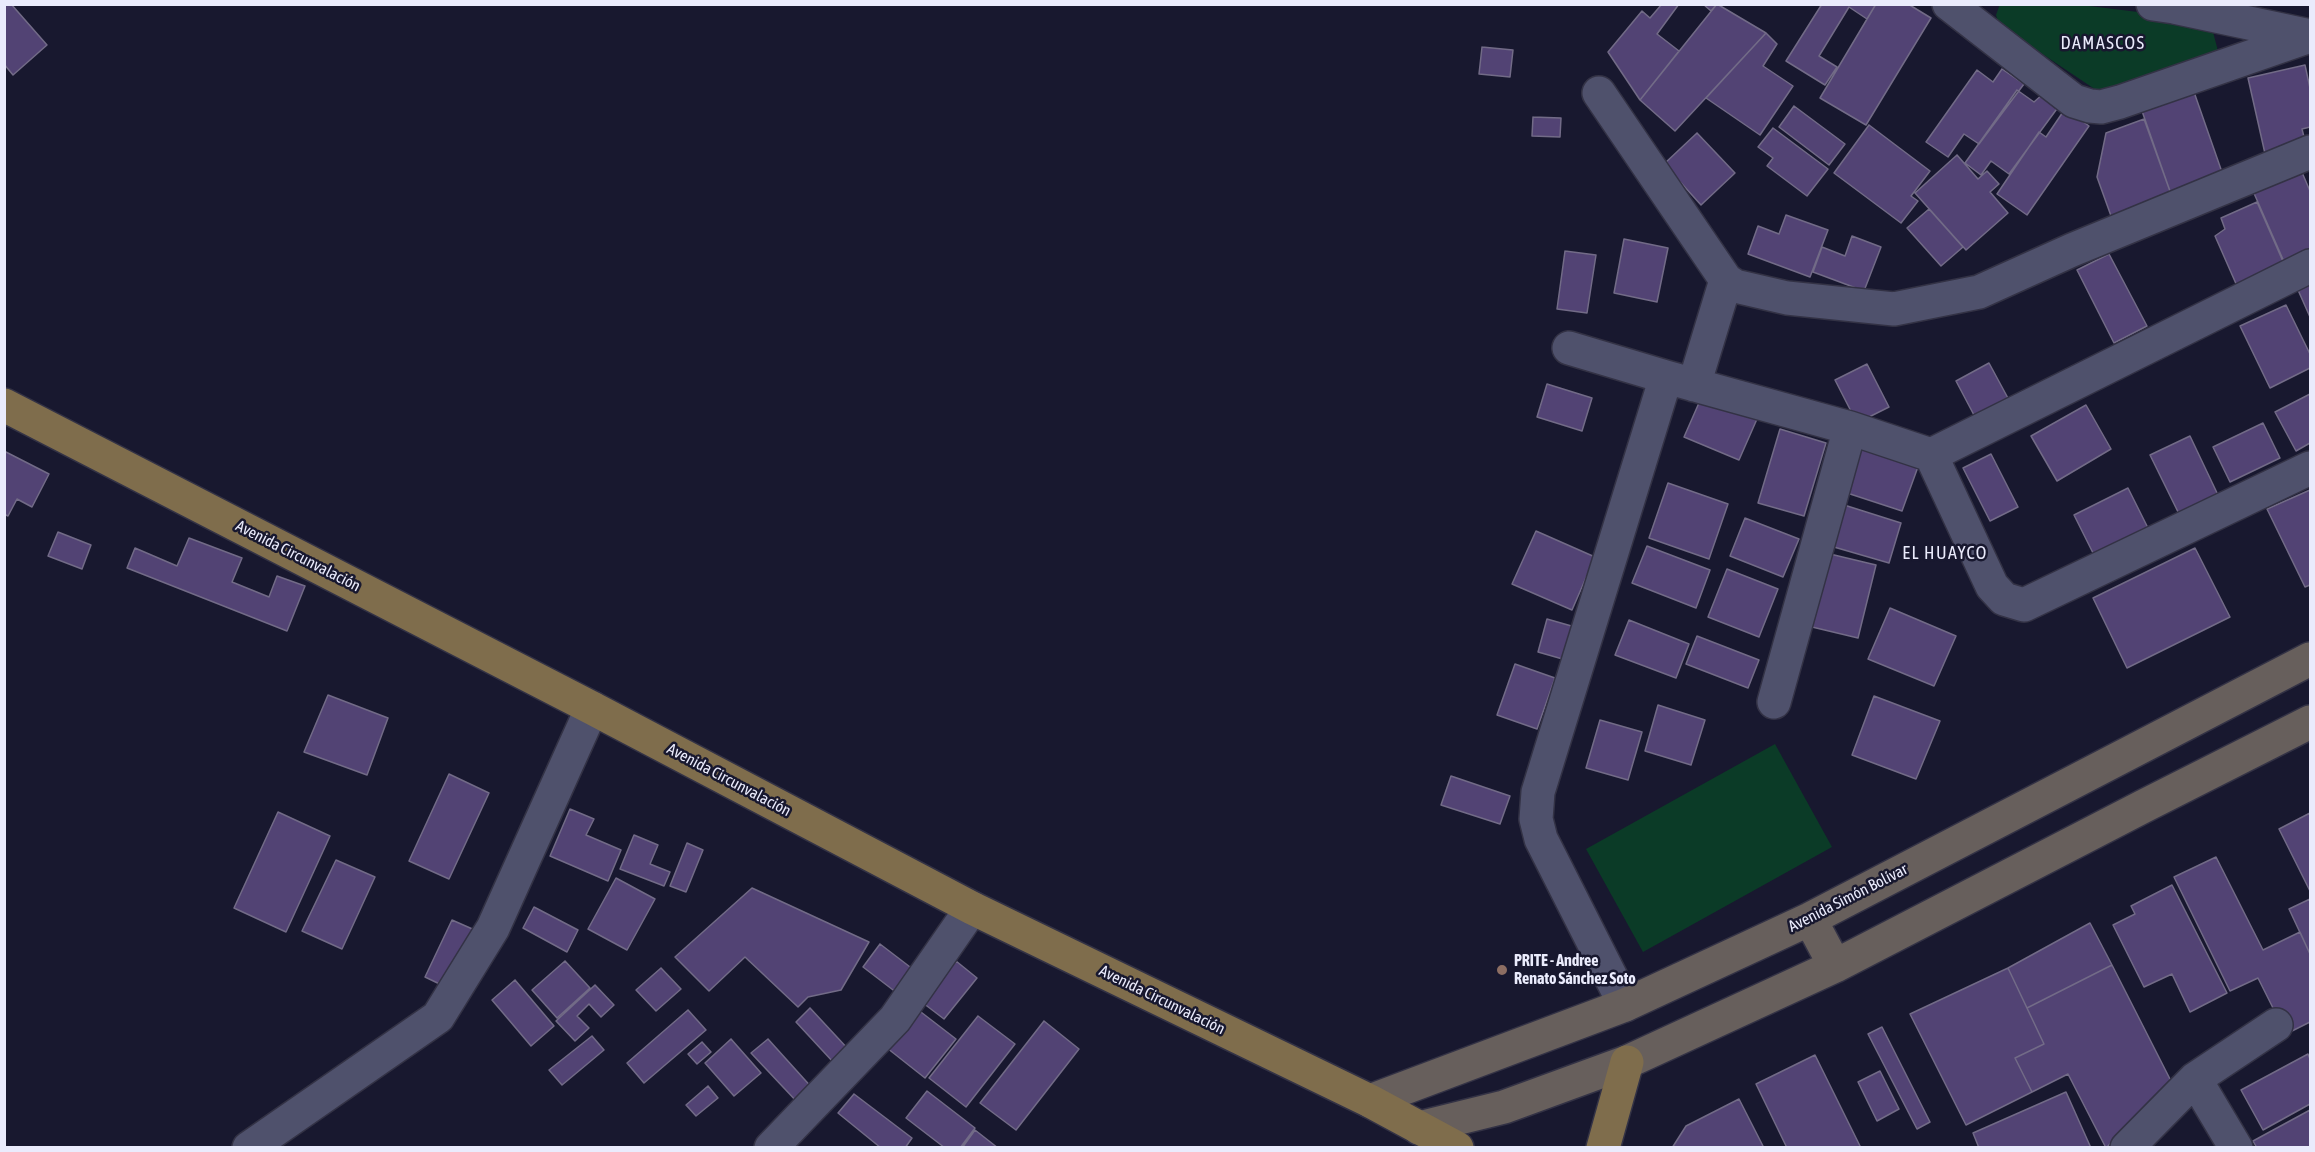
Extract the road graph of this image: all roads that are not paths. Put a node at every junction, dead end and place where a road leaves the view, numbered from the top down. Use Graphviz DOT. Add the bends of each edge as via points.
graph roads {
  1 [pos="1949,4"];
  2 [pos="2154,4"];
  3 [pos="1599,93"];
  4 [pos="2310,152"];
  5 [pos="2310,266"];
  6 [pos="1726,280"];
  7 [pos="1569,348"];
  8 [pos="1680,381"];
  9 [pos="4,405"];
  10 [pos="1850,428"];
  11 [pos="1931,455"];
  12 [pos="2310,468"];
  13 [pos="2310,658"];
  14 [pos="1774,702"];
  15 [pos="592,708"];
  16 [pos="2310,722"];
  17 [pos="2089,776"];
  18 [pos="2113,822"];
  19 [pos="972,908"];
  20 [pos="1810,919"];
  21 [pos="1835,966"];
  22 [pos="1625,1005"];
  23 [pos="2276,1025"];
  24 [pos="1627,1062"];
  25 [pos="2195,1078"];
  26 [pos="1370,1101"];
  27 [pos="1419,1128"];
  28 [pos="249,1148"];
  29 [pos="771,1148"];
  30 [pos="1458,1148"];
  31 [pos="1603,1148"];
  32 [pos="2127,1148"];
  33 [pos="2236,1148"];
  1 -- 2 [label="street" via="2074,100 2101,107 2310,36"];
  3 -- 6 [label="street"];
  4 -- 6 [label="street" via="1979,292 1894,309 1787,298 1735,286"];
  5 -- 11 [label="street"];
  6 -- 8 [label="street"];
  7 -- 8 [label="street"];
  8 -- 10 [label="street"];
  8 -- 22 [label="street" via="1557,727 1538,792 1536,819 1541,838"];
  9 -- 15 [label="main road, Avenida Circunvalación"];
  10 -- 11 [label="street"];
  10 -- 14 [label="street"];
  11 -- 12 [label="street" via="1992,586 2004,599 2024,605"];
  13 -- 17 [label="main road, Avenida Simón Bolívar"];
  15 -- 19 [label="main road, Avenida Circunvalación"];
  15 -- 28 [label="street" via="492,928 438,1017"];
  16 -- 18 [label="main road"];
  17 -- 18 [label="main road"];
  17 -- 20 [label="main road, Avenida Simón Bolívar"];
  18 -- 21 [label="main road"];
  19 -- 26 [label="main road, Avenida Circunvalación"];
  19 -- 29 [label="street" via="895,1019"];
  20 -- 21 [label="main road"];
  20 -- 22 [label="main road, Avenida Simón Bolívar"];
  21 -- 24 [label="main road"];
  22 -- 26 [label="main road, Avenida Simón Bolívar"];
  23 -- 25 [label="street"];
  24 -- 27 [label="main road" via="1504,1107"];
  24 -- 31 [label="main road"];
  25 -- 32 [label="street"];
  25 -- 33 [label="street"];
  26 -- 27 [label="main road, Avenida Circunvalación"];
  27 -- 30 [label="main road, Avenida Circunvalación"];
}
